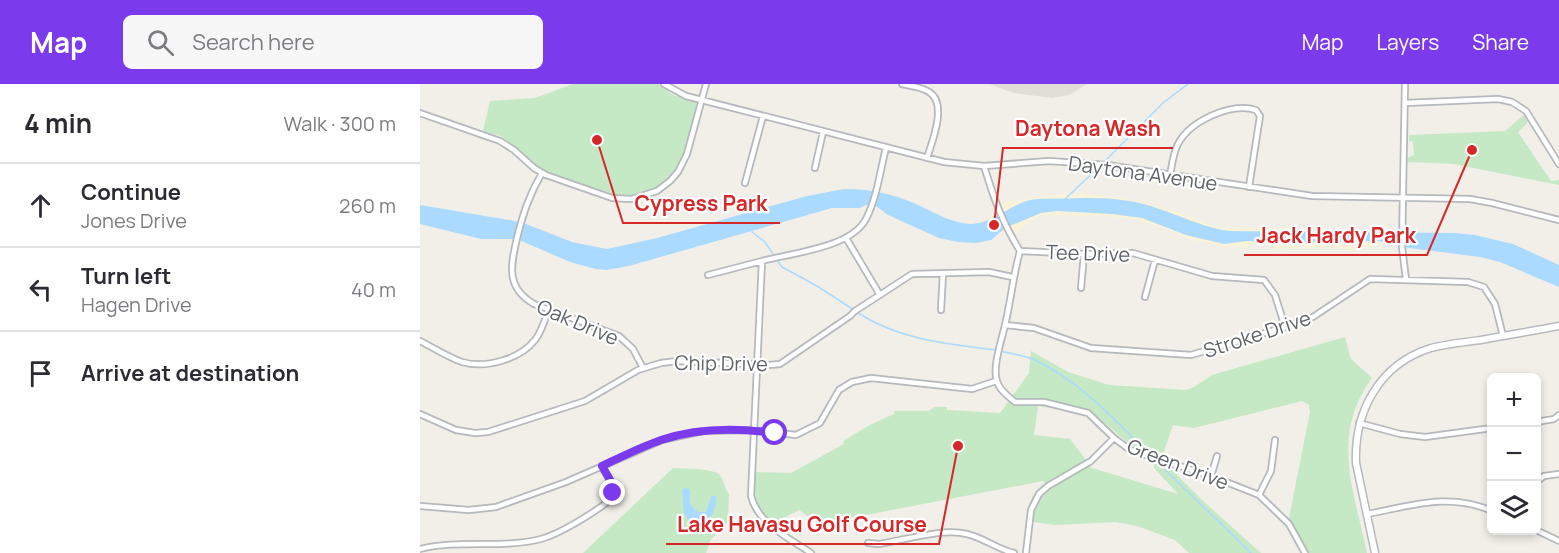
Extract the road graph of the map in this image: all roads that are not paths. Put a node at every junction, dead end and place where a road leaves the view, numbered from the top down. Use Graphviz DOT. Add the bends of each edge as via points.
graph roads {
  1 [pos="664,84"];
  2 [pos="706,84"];
  3 [pos="902,84"];
  4 [pos="1405,84"];
  5 [pos="701,100"];
  6 [pos="1405,103"];
  7 [pos="420,113"];
  8 [pos="763,116"];
  9 [pos="823,132"];
  10 [pos="886,148"];
  11 [pos="927,159"];
  12 [pos="1559,164"];
  13 [pos="984,166"];
  14 [pos="815,168"];
  15 [pos="542,173"];
  16 [pos="1170,176"];
  17 [pos="745,183"];
  18 [pos="1249,187"];
  19 [pos="1403,198"];
  20 [pos="1559,219"];
  21 [pos="846,238"];
  22 [pos="1020,251"];
  23 [pos="1084,254"];
  24 [pos="1155,260"];
  25 [pos="762,261"];
  26 [pos="943,273"];
  27 [pos="708,275"];
  28 [pos="1012,277"];
  29 [pos="1406,279"];
  30 [pos="1081,288"];
  31 [pos="880,295"];
  32 [pos="1145,297"];
  33 [pos="548,310"];
  34 [pos="941,310"];
  35 [pos="1005,325"];
  36 [pos="1559,326"];
  37 [pos="1285,327"];
  38 [pos="1503,336"];
  39 [pos="420,341"];
  40 [pos="756,365"];
  41 [pos="643,368"];
  42 [pos="996,381"];
  43 [pos="420,414"];
  44 [pos="1559,416"];
  45 [pos="1541,421"];
  46 [pos="1359,423"];
  47 [pos="1487,429"];
  48 [pos="754,430"];
  49 [pos="1114,438"];
  50 [pos="1275,440"];
  51 [pos="1217,456"];
  52 [pos="602,466"];
  53 [pos="1559,474"];
  54 [pos="1211,476"];
  55 [pos="1537,481"];
  56 [pos="1259,495"];
  57 [pos="420,506"];
  58 [pos="1487,509"];
  59 [pos="1367,514"];
  60 [pos="1541,533"];
  61 [pos="1559,541"];
  62 [pos="867,543"];
  63 [pos="420,549"];
  64 [pos="811,553"];
  65 [pos="1014,553"];
  66 [pos="1026,553"];
  67 [pos="1305,553"];
  68 [pos="1375,553"];
  1 -- 5 [label="street, Daytona Avenue"];
  2 -- 5 [label="street"];
  3 -- 11 [label="street" via="927,91 938,102"];
  4 -- 6 [label="street"];
  5 -- 8 [label="street, Daytona Avenue"];
  5 -- 15 [label="street" via="682,166 670,182 651,194 616,198"];
  6 -- 12 [label="street" via="1498,99 1512,102 1526,111"];
  6 -- 19 [label="street"];
  7 -- 15 [label="street" via="500,141"];
  8 -- 9 [label="street, Daytona Avenue"];
  8 -- 17 [label="street"];
  9 -- 10 [label="street, Daytona Avenue"];
  9 -- 14 [label="street"];
  10 -- 11 [label="street, Daytona Avenue"];
  10 -- 21 [label="street" via="867,217"];
  11 -- 13 [label="street, Daytona Avenue"];
  13 -- 16 [label="street, Daytona Avenue" via="1049,161 1107,165"];
  13 -- 22 [label="street, Tee Drive" via="1002,221"];
  15 -- 33 [label="street, Oak Drive" via="524,209 512,272 523,296"];
  16 -- 18 [label="street, Daytona Avenue"];
  16 -- 18 [label="street" via="1177,146 1188,131 1220,112 1247,107 1260,116"];
  18 -- 19 [label="street, Daytona Avenue" via="1312,196"];
  19 -- 20 [label="street, Daytona Avenue" via="1477,200"];
  19 -- 29 [label="street"];
  21 -- 25 [label="street"];
  21 -- 31 [label="street"];
  22 -- 23 [label="street, Tee Drive"];
  22 -- 28 [label="street"];
  23 -- 24 [label="street, Tee Drive" via="1133,253"];
  23 -- 30 [label="street"];
  24 -- 32 [label="street"];
  24 -- 37 [label="street, Tee Drive" via="1212,276 1264,280 1275,295"];
  25 -- 27 [label="street"];
  25 -- 40 [label="street"];
  26 -- 28 [label="street, Chip Drive" via="989,272"];
  26 -- 31 [label="street, Chip Drive" via="912,274"];
  26 -- 34 [label="street"];
  28 -- 35 [label="street"];
  29 -- 37 [label="street, Stroke Drive" via="1370,279 1313,317"];
  29 -- 38 [label="street, Stroke Drive" via="1468,282 1484,287 1495,304"];
  31 -- 40 [label="street, Chip Drive" via="784,362"];
  33 -- 39 [label="street" via="539,335 528,347 492,363 461,362"];
  33 -- 41 [label="street, Oak Drive" via="619,336 633,349"];
  35 -- 37 [label="street, Stroke Drive" via="1034,328 1091,348 1191,355"];
  35 -- 42 [label="street"];
  36 -- 38 [label="main road"];
  38 -- 46 [label="main road" via="1431,348 1400,363 1376,386"];
  40 -- 41 [label="street, Chip Drive" via="677,361"];
  40 -- 48 [label="street"];
  41 -- 43 [label="street, Chip Drive" via="585,401 488,432 456,430"];
  42 -- 48 [label="street" via="972,389 871,378 839,390 820,423 796,435"];
  42 -- 49 [label="street, Green Drive" via="1015,402 1044,402 1088,413"];
  44 -- 45 [label="street"];
  46 -- 47 [label="street" via="1425,437"];
  46 -- 59 [label="main road" via="1356,463"];
  48 -- 52 [label="street" via="703,431 662,440"];
  48 -- 64 [label="street" via="750,485 754,506 767,522"];
  49 -- 54 [label="street, Green Drive" via="1144,456"];
  49 -- 66 [label="street" via="1091,461 1039,494 1031,510"];
  50 -- 56 [label="street" via="1271,471"];
  51 -- 54 [label="street"];
  52 -- 57 [label="street" via="496,507 469,510"];
  52 -- 63 [label="street" via="613,485 610,500 549,536"];
  53 -- 55 [label="street"];
  54 -- 56 [label="street, Green Drive"];
  56 -- 67 [label="street, Green Drive" via="1289,524"];
  58 -- 59 [label="street" via="1475,503 1445,500"];
  59 -- 68 [label="main road"];
  60 -- 61 [label="street"];
  62 -- 65 [label="street" via="962,533"];
}
